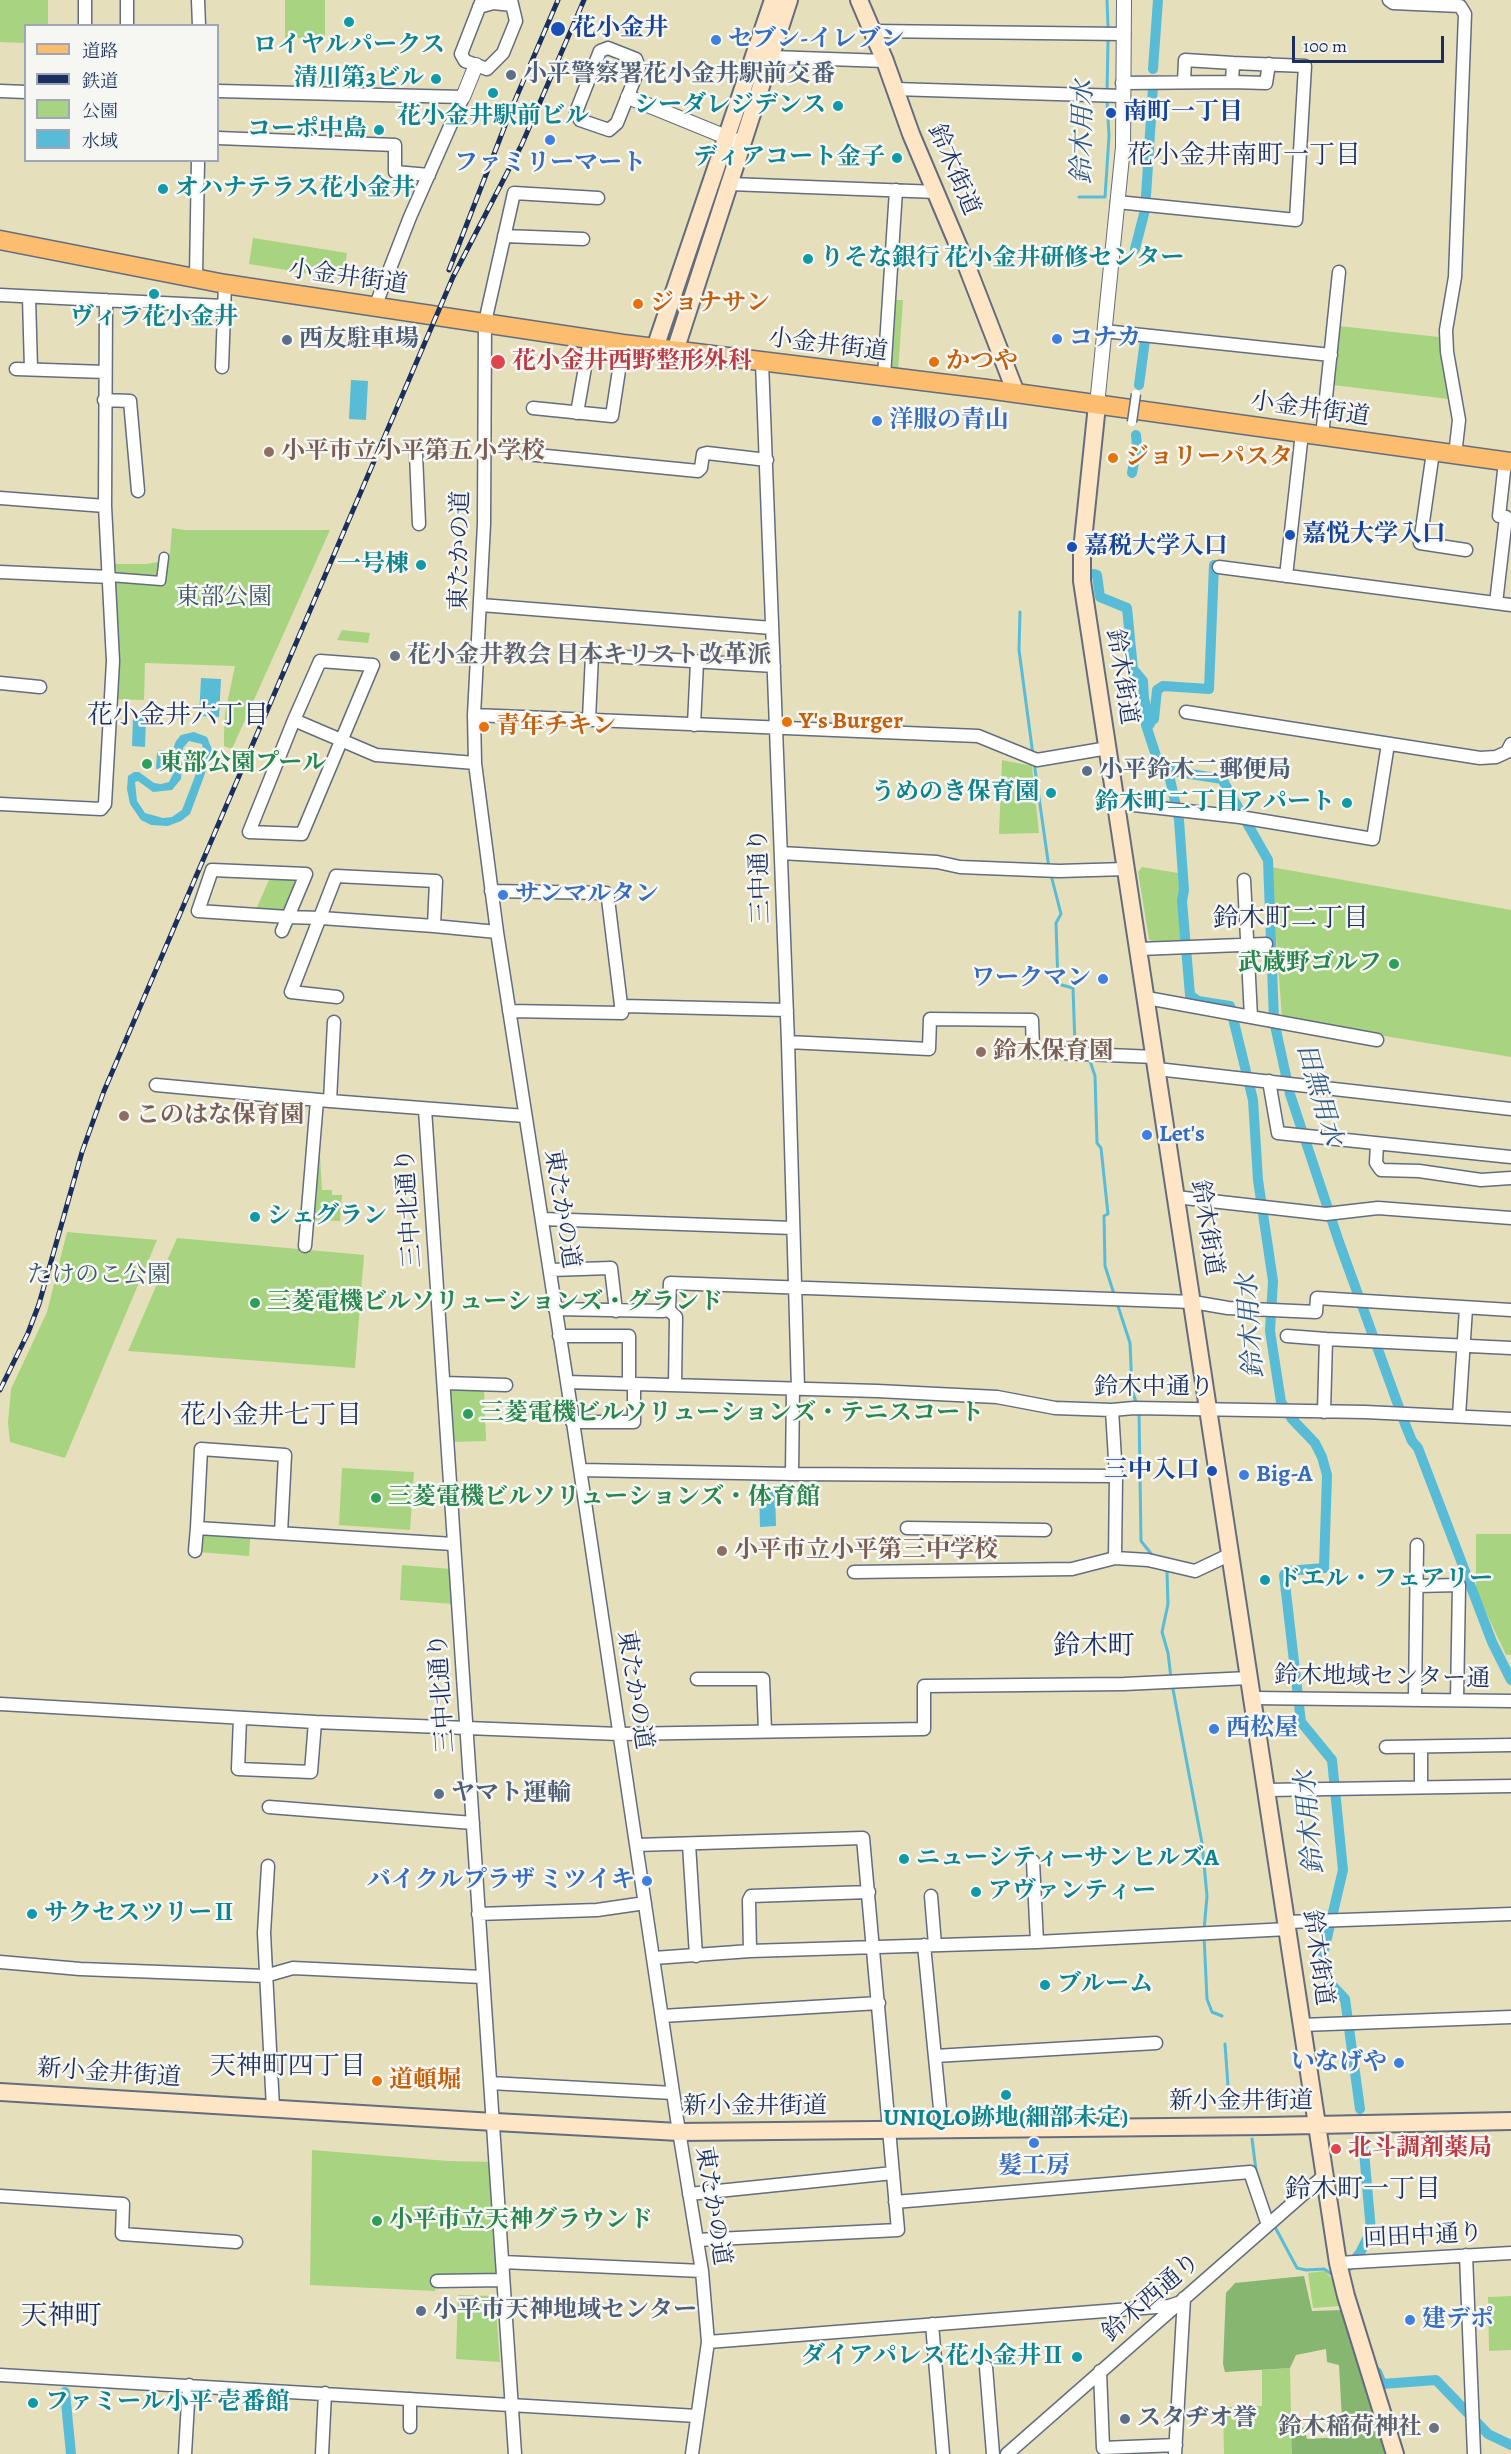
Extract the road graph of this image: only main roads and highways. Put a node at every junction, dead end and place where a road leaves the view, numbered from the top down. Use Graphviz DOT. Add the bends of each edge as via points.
graph roads {
  1 [pos="773,0"];
  2 [pos="789,0"];
  3 [pos="859,0"];
  4 [pos="0,240"];
  5 [pos="655,348"];
  6 [pos="675,351"];
  7 [pos="1016,393"];
  8 [pos="1097,405"];
  9 [pos="1508,462"];
  10 [pos="0,2092"];
  11 [pos="1511,2121"];
  12 [pos="1317,2125"];
  13 [pos="1395,2454"];
  1 -- 5 [label="main road"];
  2 -- 6 [label="main road"];
  3 -- 7 [label="main road, 鈴木街道"];
  4 -- 5 [label="main road, 小金井街道" via="225,284"];
  5 -- 6 [label="main road, 小金井街道"];
  6 -- 7 [label="main road, 小金井街道"];
  7 -- 8 [label="main road, 小金井街道"];
  8 -- 9 [label="main road, 小金井街道"];
  8 -- 12 [label="main road, 鈴木街道" via="1081,567"];
  10 -- 12 [label="main road, 新小金井街道" via="679,2132"];
  11 -- 12 [label="main road, 新小金井街道"];
  12 -- 13 [label="main road, 鈴木街道" via="1325,2175 1349,2262 1346,2296"];
}
